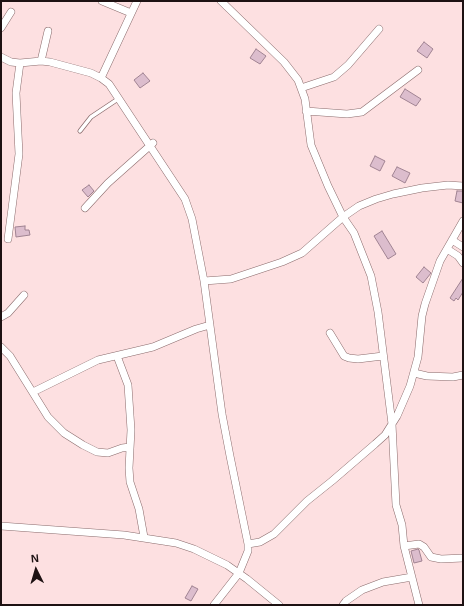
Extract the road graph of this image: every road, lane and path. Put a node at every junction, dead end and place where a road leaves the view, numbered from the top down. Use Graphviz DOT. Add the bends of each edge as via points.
graph roads {
  1 [pos="102,1"];
  2 [pos="137,1"];
  3 [pos="222,1"];
  4 [pos="11,12"];
  5 [pos="131,13"];
  6 [pos="1,28"];
  7 [pos="379,29"];
  8 [pos="48,31"];
  9 [pos="1,57"];
  10 [pos="41,61"];
  11 [pos="20,63"];
  12 [pos="418,70"];
  13 [pos="101,78"];
  14 [pos="301,88"];
  15 [pos="118,99"];
  16 [pos="306,111"];
  17 [pos="80,131"];
  18 [pos="151,144"];
  19 [pos="463,186"];
  20 [pos="85,208"];
  21 [pos="343,217"];
  22 [pos="463,221"];
  23 [pos="8,239"];
  24 [pos="452,240"];
  25 [pos="463,247"];
  26 [pos="447,249"];
  27 [pos="463,263"];
  28 [pos="204,281"];
  29 [pos="24,295"];
  30 [pos="1,317"];
  31 [pos="210,325"];
  32 [pos="330,333"];
  33 [pos="1,347"];
  34 [pos="117,356"];
  35 [pos="383,356"];
  36 [pos="414,373"];
  37 [pos="463,375"];
  38 [pos="33,392"];
  39 [pos="392,424"];
  40 [pos="130,448"];
  41 [pos="1,526"];
  42 [pos="144,537"];
  43 [pos="248,544"];
  44 [pos="404,546"];
  45 [pos="463,558"];
  46 [pos="239,573"];
  47 [pos="412,577"];
  48 [pos="214,605"];
  49 [pos="279,605"];
  50 [pos="344,605"];
  51 [pos="419,605"];
  1 -- 5 [label="street"];
  2 -- 5 [label="street"];
  3 -- 14 [label="street" via="284,62"];
  4 -- 6 [label="street"];
  5 -- 13 [label="street"];
  7 -- 14 [label="street" via="334,77"];
  8 -- 10 [label="street"];
  9 -- 11 [label="street"];
  10 -- 11 [label="street"];
  10 -- 13 [label="street"];
  11 -- 23 [label="street" via="16,93 19,154"];
  12 -- 16 [label="street" via="362,112 348,114"];
  13 -- 15 [label="street" via="109,84"];
  14 -- 16 [label="street"];
  15 -- 17 [label="lane" via="91,117"];
  15 -- 18 [label="street"];
  16 -- 21 [label="street" via="311,145"];
  18 -- 20 [label="street"];
  18 -- 28 [label="street" via="185,199 192,219"];
  19 -- 21 [label="street" via="448,185 393,194 359,206"];
  21 -- 28 [label="street" via="302,253 231,279"];
  21 -- 35 [label="street" via="354,234 371,276"];
  22 -- 24 [label="street"];
  24 -- 25 [label="street"];
  24 -- 26 [label="street"];
  26 -- 27 [label="street"];
  26 -- 36 [label="street" via="440,261 425,304"];
  28 -- 31 [label="street"];
  29 -- 30 [label="street"];
  31 -- 34 [label="street" via="153,347"];
  31 -- 43 [label="street" via="230,456"];
  32 -- 35 [label="street" via="344,356"];
  33 -- 38 [label="street" via="10,356"];
  34 -- 38 [label="street" via="98,360"];
  34 -- 40 [label="street" via="128,385"];
  35 -- 39 [label="street"];
  36 -- 37 [label="street" via="427,376"];
  36 -- 39 [label="street"];
  38 -- 40 [label="street" via="48,417 64,433 82,445 97,452 108,453"];
  39 -- 43 [label="street" via="385,435 307,501 274,534 260,542"];
  39 -- 44 [label="street" via="396,505 402,524"];
  40 -- 42 [label="street" via="130,482 139,509"];
  41 -- 42 [label="street"];
  42 -- 46 [label="street" via="194,549"];
  43 -- 46 [label="street" via="248,551"];
  44 -- 45 [label="street" via="419,544 431,557"];
  44 -- 47 [label="street"];
  46 -- 48 [label="street"];
  46 -- 49 [label="street"];
  47 -- 50 [label="street" via="383,582 362,590"];
  47 -- 51 [label="street"];
}
